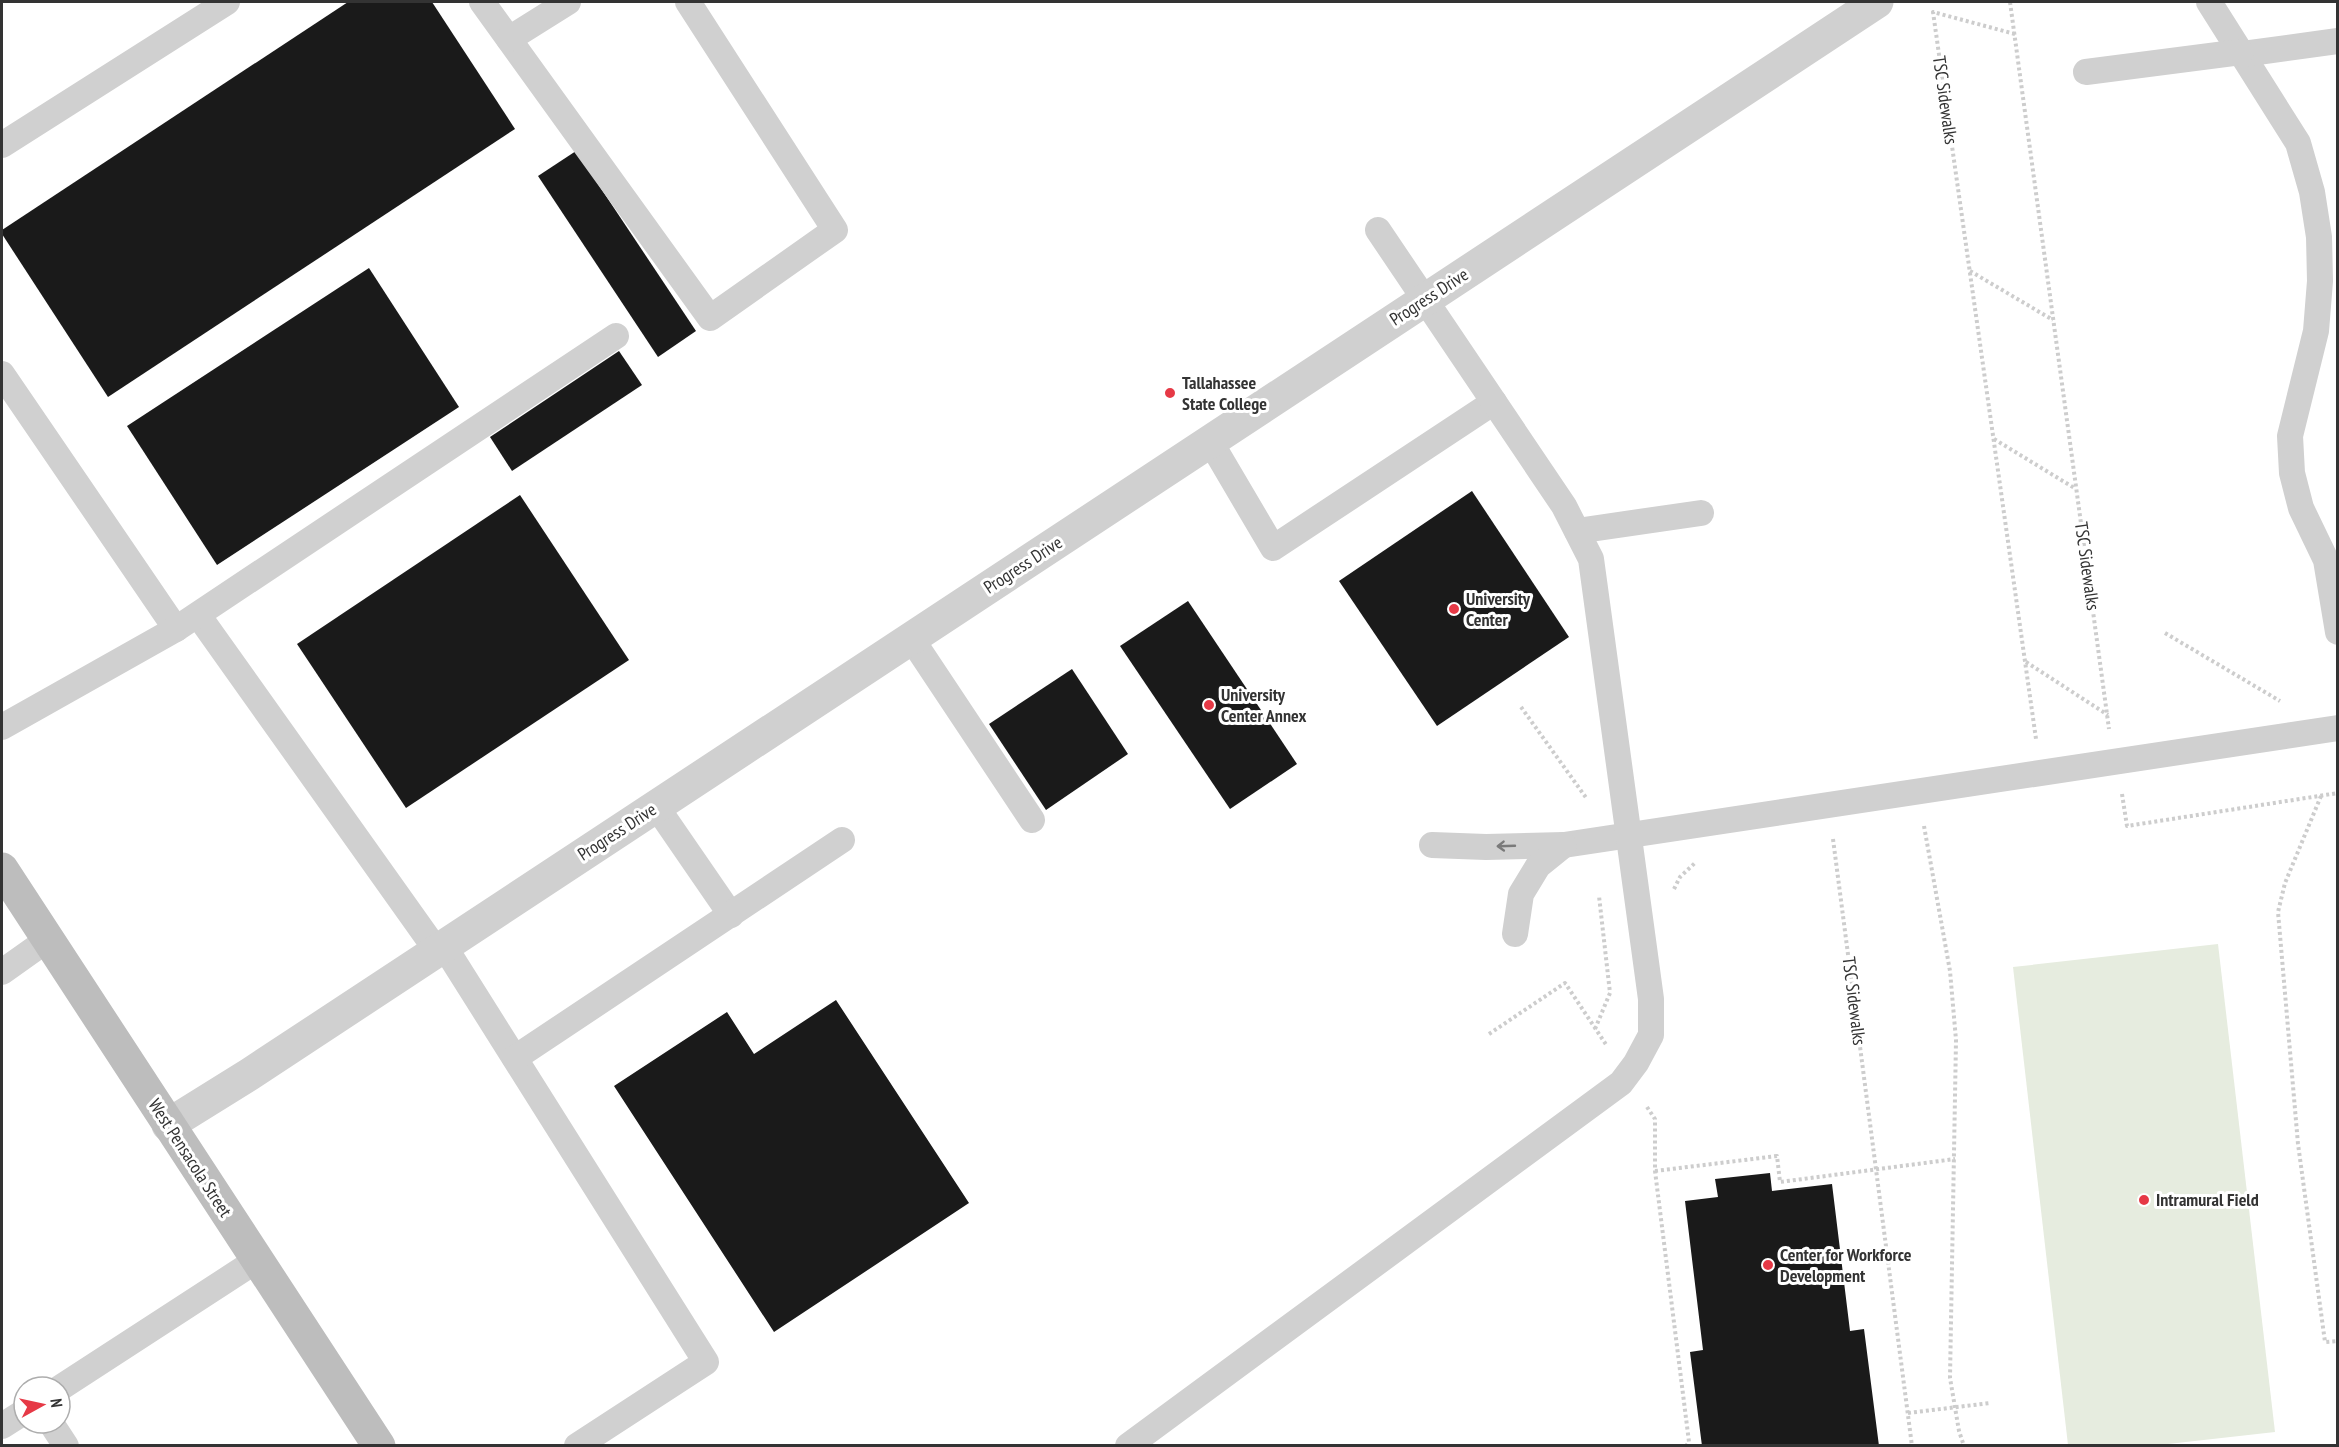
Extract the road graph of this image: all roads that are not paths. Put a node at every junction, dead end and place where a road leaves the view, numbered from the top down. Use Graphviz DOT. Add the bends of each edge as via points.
graph roads {
  1 [pos="227,2"];
  2 [pos="482,2"];
  3 [pos="568,2"];
  4 [pos="688,2"];
  5 [pos="1877,2"];
  6 [pos="2209,2"];
  7 [pos="509,39"];
  8 [pos="2337,41"];
  9 [pos="2242,53"];
  10 [pos="2086,72"];
  11 [pos="2,145"];
  12 [pos="1378,230"];
  13 [pos="1425,299"];
  14 [pos="616,336"];
  15 [pos="2,374"];
  16 [pos="1494,402"];
  17 [pos="1210,441"];
  18 [pos="1701,513"];
  19 [pos="1577,531"];
  20 [pos="198,615"];
  21 [pos="176,629"];
  22 [pos="2337,632"];
  23 [pos="911,638"];
  24 [pos="2,728"];
  25 [pos="2337,728"];
  26 [pos="656,806"];
  27 [pos="1032,820"];
  28 [pos="1630,835"];
  29 [pos="842,840"];
  30 [pos="1432,845"];
  31 [pos="1564,845"];
  32 [pos="2,869"];
  33 [pos="730,915"];
  34 [pos="1515,934"];
  35 [pos="47,940"];
  36 [pos="440,949"];
  37 [pos="2,972"];
  38 [pos="515,1058"];
  39 [pos="168,1125"];
  40 [pos="257,1260"];
  41 [pos="72,1380"];
  42 [pos="379,1446"];
  43 [pos="577,1446"];
  44 [pos="1128,1446"];
  1 -- 11 [label="lane"];
  2 -- 7 [label="lane"];
  3 -- 7 [label="lane"];
  4 -- 7 [label="lane" via="835,230 710,318"];
  5 -- 13 [label="street, Progress Drive"];
  6 -- 9 [label="lane"];
  8 -- 9 [label="lane"];
  9 -- 10 [label="lane"];
  9 -- 22 [label="lane" via="2298,143 2312,192 2320,281 2316,331 2290,436 2292,473 2301,508 2326,560"];
  12 -- 13 [label="lane"];
  13 -- 16 [label="lane"];
  13 -- 17 [label="street, Progress Drive"];
  14 -- 20 [label="lane"];
  15 -- 21 [label="lane"];
  16 -- 17 [label="lane" via="1273,548"];
  16 -- 19 [label="lane"];
  17 -- 23 [label="street, Progress Drive"];
  18 -- 19 [label="lane"];
  19 -- 28 [label="lane" via="1592,559"];
  20 -- 21 [label="lane"];
  20 -- 36 [label="lane"];
  21 -- 24 [label="lane"];
  23 -- 26 [label="street, Progress Drive"];
  23 -- 27 [label="lane"];
  25 -- 28 [label="lane"];
  26 -- 33 [label="lane"];
  26 -- 36 [label="street, Progress Drive"];
  28 -- 31 [label="lane"];
  28 -- 44 [label="lane" via="1651,999 1651,1035 1627,1076"];
  29 -- 33 [label="lane"];
  31 -- 30 [label="lane, one-way"];
  31 -- 34 [label="lane" via="1538,866 1521,894"];
  32 -- 35 [label="main road, West Pensacola Street"];
  33 -- 38 [label="lane"];
  35 -- 37 [label="lane"];
  35 -- 39 [label="main road, West Pensacola Street"];
  36 -- 38 [label="lane"];
  36 -- 39 [label="street, Progress Drive"];
  38 -- 43 [label="lane" via="706,1362"];
  39 -- 40 [label="main road, West Pensacola Street"];
  40 -- 41 [label="lane"];
  40 -- 42 [label="main road, West Pensacola Street"];
}
